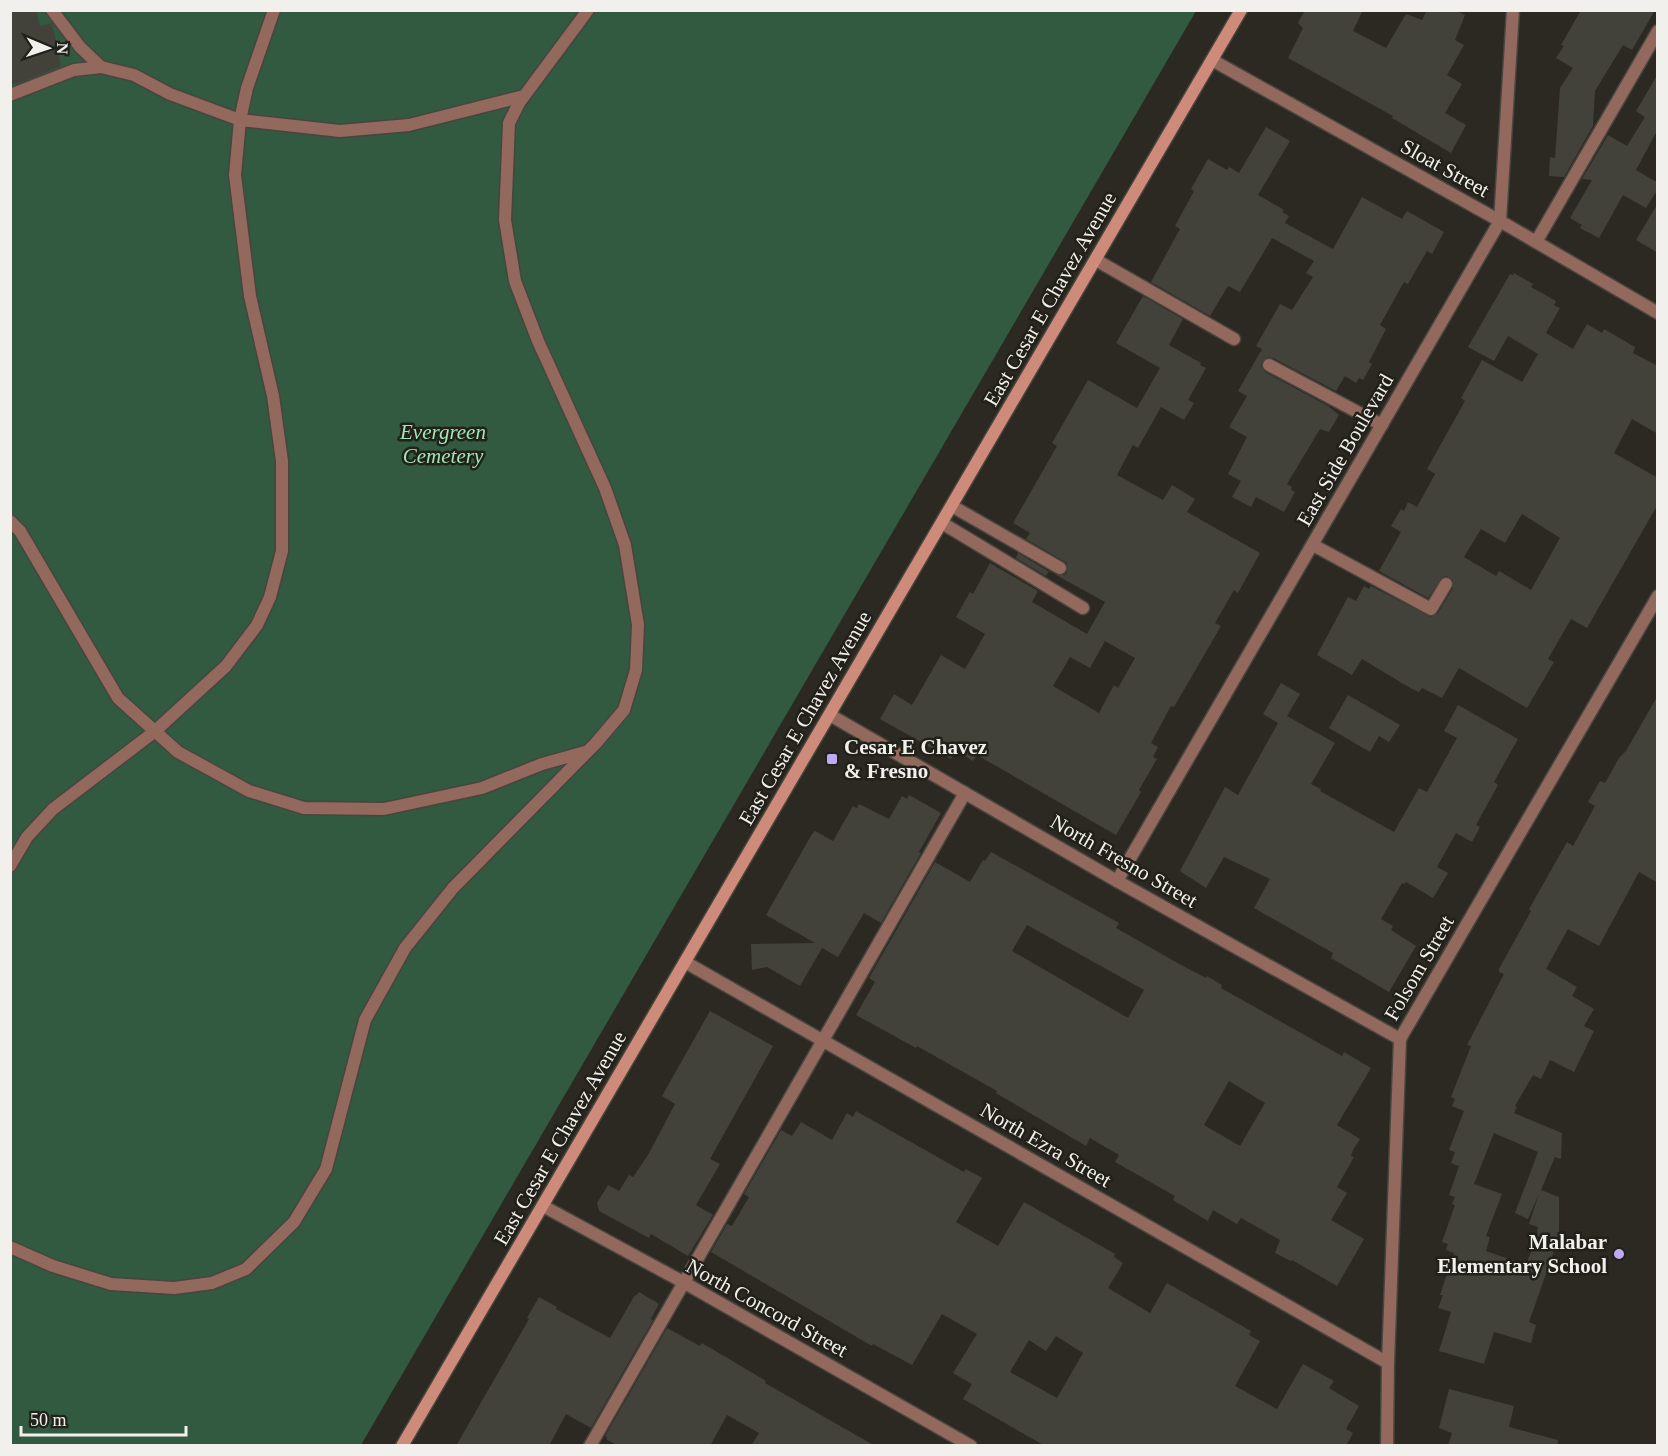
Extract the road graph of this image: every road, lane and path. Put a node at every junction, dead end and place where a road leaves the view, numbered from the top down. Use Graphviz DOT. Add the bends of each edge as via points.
graph roads {
  1 [pos="52,10"];
  2 [pos="274,10"];
  3 [pos="588,10"];
  4 [pos="1241,10"];
  5 [pos="1513,10"];
  6 [pos="1658,32"];
  7 [pos="1212,60"];
  8 [pos="101,67"];
  9 [pos="10,95"];
  10 [pos="524,96"];
  11 [pos="240,120"];
  12 [pos="1500,221"];
  13 [pos="1536,242"];
  14 [pos="1096,260"];
  15 [pos="1658,313"];
  16 [pos="1234,339"];
  17 [pos="1269,365"];
  18 [pos="1382,425"];
  19 [pos="952,506"];
  20 [pos="10,521"];
  21 [pos="942,523"];
  22 [pos="1313,544"];
  23 [pos="1060,568"];
  24 [pos="1446,585"];
  25 [pos="1658,596"];
  26 [pos="1083,608"];
  27 [pos="830,715"];
  28 [pos="154,732"];
  29 [pos="587,752"];
  30 [pos="965,793"];
  31 [pos="10,866"];
  32 [pos="1117,881"];
  33 [pos="685,962"];
  34 [pos="1400,1039"];
  35 [pos="823,1041"];
  36 [pos="543,1206"];
  37 [pos="10,1247"];
  38 [pos="683,1282"];
  39 [pos="1388,1363"];
  40 [pos="402,1446"];
  41 [pos="590,1446"];
  42 [pos="971,1446"];
  43 [pos="1387,1446"];
  1 -- 8 [label="street"];
  2 -- 11 [label="street"];
  3 -- 10 [label="street"];
  4 -- 7 [label="main road, East Cesar E Chavez Avenue"];
  5 -- 12 [label="street, East Side Boulevard"];
  6 -- 13 [label="street"];
  7 -- 12 [label="street, Sloat Street"];
  7 -- 14 [label="main road, East Cesar E Chavez Avenue"];
  8 -- 9 [label="street" via="74,70"];
  8 -- 11 [label="street" via="134,75 170,94"];
  10 -- 11 [label="street" via="409,125 340,131"];
  10 -- 29 [label="street" via="509,123 505,220 514,281 625,545 638,625 636,670 624,710"];
  11 -- 28 [label="street" via="235,175 250,296 273,396 282,461 282,551 270,597 257,625 226,666"];
  12 -- 13 [label="street, Sloat Street"];
  12 -- 18 [label="street, East Side Boulevard"];
  13 -- 15 [label="street, Sloat Street"];
  14 -- 16 [label="street"];
  14 -- 19 [label="main road, East Cesar E Chavez Avenue"];
  17 -- 18 [label="street"];
  18 -- 22 [label="street, East Side Boulevard"];
  19 -- 21 [label="main road, East Cesar E Chavez Avenue"];
  19 -- 23 [label="street"];
  20 -- 28 [label="street" via="20,531 118,698"];
  21 -- 26 [label="street"];
  21 -- 27 [label="main road, East Cesar E Chavez Avenue"];
  22 -- 24 [label="street" via="1431,609"];
  22 -- 32 [label="street, East Side Boulevard"];
  25 -- 34 [label="street, Folsom Street"];
  27 -- 30 [label="street, North Fresno Street"];
  27 -- 33 [label="main road, East Cesar E Chavez Avenue"];
  28 -- 29 [label="street" via="178,752 249,791 304,808 342,810 384,810 482,788 542,764"];
  28 -- 31 [label="street" via="53,809 27,837"];
  29 -- 37 [label="street" via="453,888 405,948 365,1020 326,1169 294,1222 246,1269 212,1283 174,1288 111,1284 53,1266"];
  30 -- 32 [label="street, North Fresno Street"];
  30 -- 35 [label="street"];
  32 -- 34 [label="street, North Fresno Street"];
  33 -- 35 [label="street, North Ezra Street"];
  33 -- 36 [label="main road, East Cesar E Chavez Avenue"];
  34 -- 39 [label="street, Folsom Street"];
  35 -- 38 [label="street"];
  35 -- 39 [label="street, North Ezra Street"];
  36 -- 38 [label="street, North Concord Street"];
  36 -- 40 [label="main road, East Cesar E Chavez Avenue"];
  38 -- 41 [label="street"];
  38 -- 42 [label="street, North Concord Street"];
  39 -- 43 [label="street, Folsom Street"];
}
